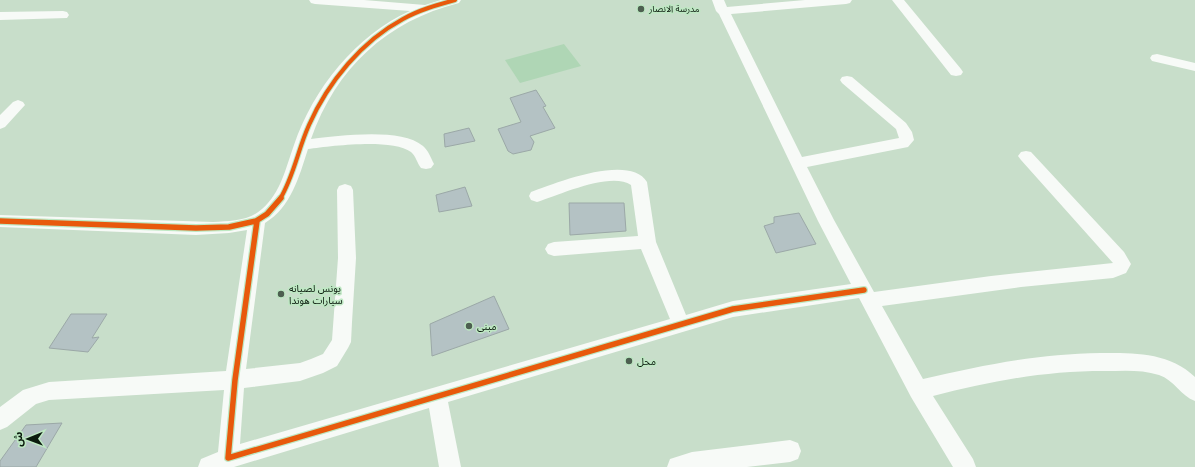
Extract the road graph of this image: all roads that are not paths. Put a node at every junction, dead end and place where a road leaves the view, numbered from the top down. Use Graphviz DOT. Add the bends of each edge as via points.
graph roads {
  1 [pos="315,0"];
  2 [pos="455,0"];
  3 [pos="846,0"];
  4 [pos="898,0"];
  5 [pos="720,5"];
  6 [pos="427,8"];
  7 [pos="0,16"];
  8 [pos="63,16"];
  9 [pos="1156,58"];
  10 [pos="1195,67"];
  11 [pos="956,72"];
  12 [pos="847,80"];
  13 [pos="18,105"];
  14 [pos="0,124"];
  15 [pos="301,144"];
  16 [pos="1026,156"];
  17 [pos="799,163"];
  18 [pos="426,164"];
  19 [pos="345,190"];
  20 [pos="537,196"];
  21 [pos="256,220"];
  22 [pos="0,221"];
  23 [pos="647,242"];
  24 [pos="554,250"];
  25 [pos="866,295"];
  26 [pos="681,324"];
  27 [pos="235,380"];
  28 [pos="918,390"];
  29 [pos="1195,392"];
  30 [pos="437,397"];
  31 [pos="0,420"];
  32 [pos="790,451"];
  33 [pos="218,462"];
  34 [pos="450,467"];
  35 [pos="678,467"];
  36 [pos="965,467"];
  1 -- 6 [label="street"];
  2 -- 6 [label="street"];
  3 -- 5 [label="street"];
  4 -- 11 [label="street"];
  5 -- 17 [label="street"];
  6 -- 15 [label="street" via="397,22 357,55 322,100"];
  7 -- 8 [label="street"];
  9 -- 10 [label="street"];
  12 -- 17 [label="street" via="901,126 906,132 907,140 903,143"];
  13 -- 14 [label="street"];
  15 -- 18 [label="street" via="353,140 394,141 413,146 420,152"];
  15 -- 21 [label="street" via="294,169 282,196 272,211"];
  16 -- 25 [label="street" via="1118,256 1122,264 1120,268 1113,271"];
  17 -- 25 [label="street"];
  19 -- 27 [label="street" via="347,258 341,342 330,360 316,367 300,372"];
  20 -- 23 [label="street" via="578,182 632,176 639,182"];
  21 -- 22 [label="street" via="242,225 193,228"];
  21 -- 27 [label="street"];
  23 -- 24 [label="street"];
  23 -- 26 [label="street"];
  25 -- 26 [label="street" via="808,297 733,310"];
  25 -- 28 [label="street"];
  26 -- 30 [label="street"];
  27 -- 31 [label="street" via="49,391 30,398"];
  27 -- 33 [label="street"];
  28 -- 29 [label="street" via="1030,366 1077,362 1144,362 1178,374"];
  28 -- 36 [label="street"];
  30 -- 33 [label="street"];
  30 -- 34 [label="street"];
  32 -- 35 [label="street"];
}
